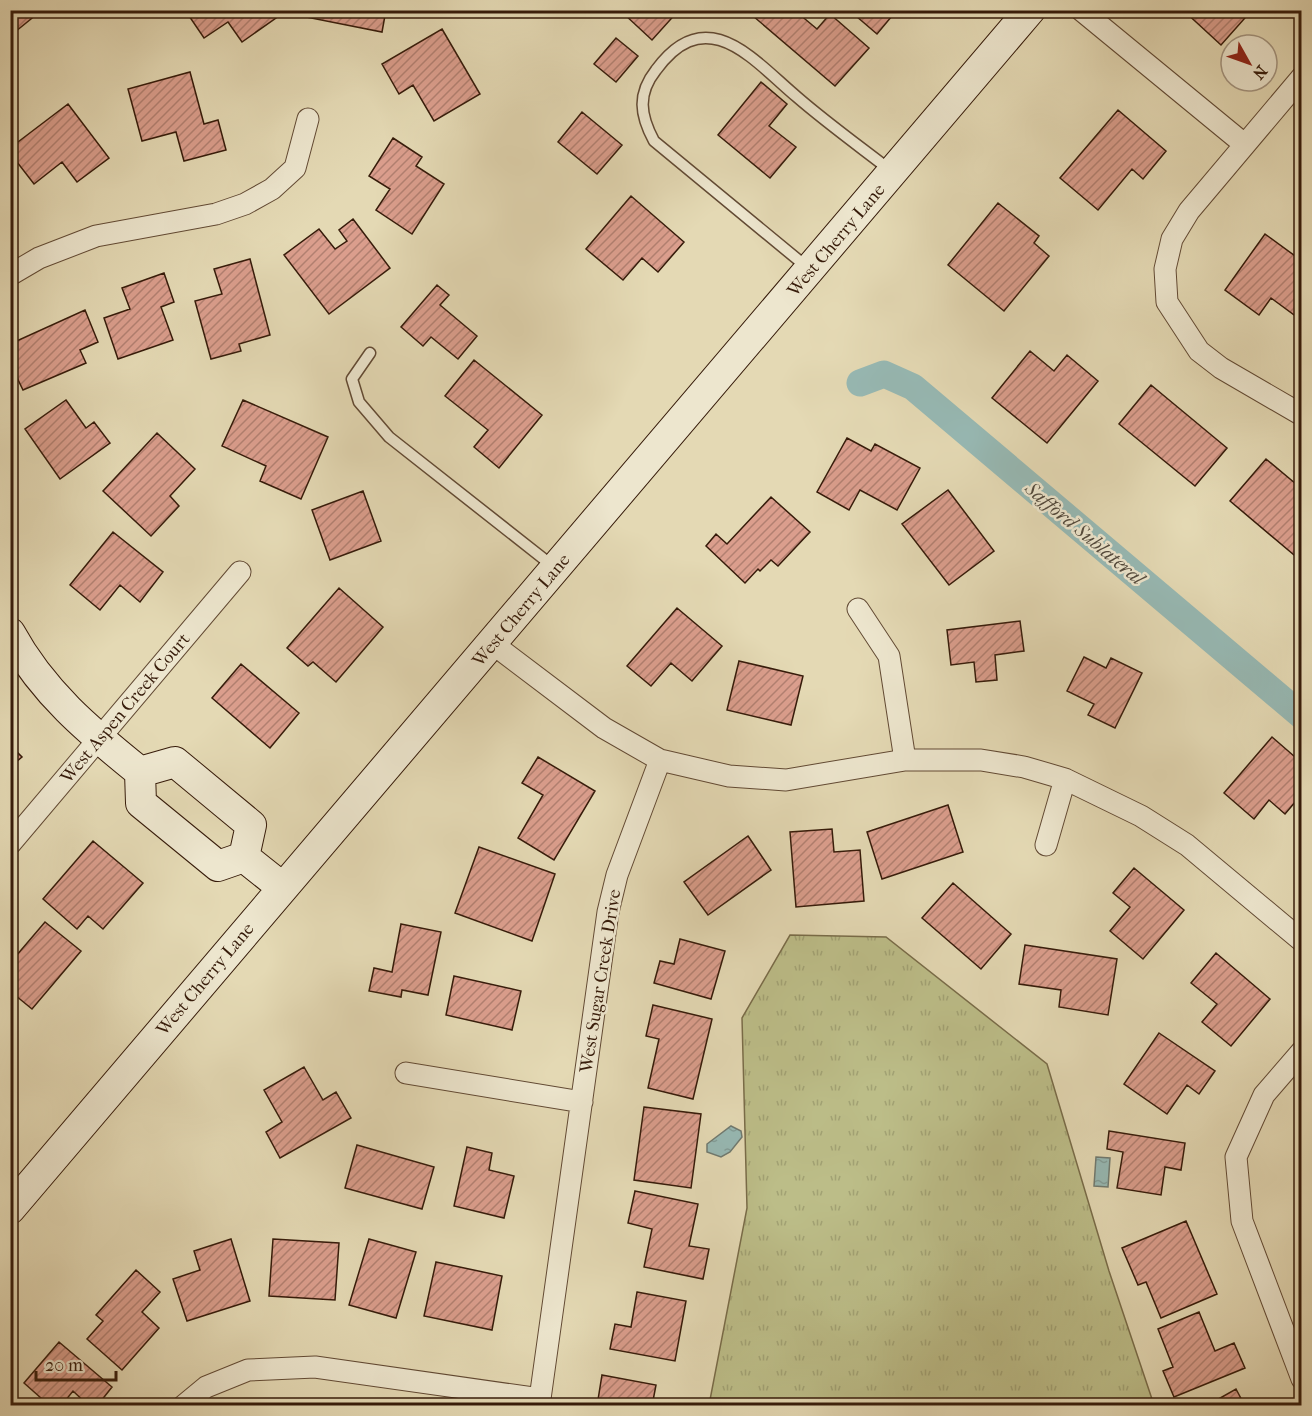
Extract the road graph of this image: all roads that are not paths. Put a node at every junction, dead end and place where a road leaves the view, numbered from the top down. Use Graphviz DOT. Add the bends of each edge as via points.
graph roads {
  1 [pos="1030,10"];
  2 [pos="1081,10"];
  3 [pos="1302,77"];
  4 [pos="308,119"];
  5 [pos="1244,144"];
  6 [pos="893,172"];
  7 [pos="811,270"];
  8 [pos="10,275"];
  9 [pos="370,353"];
  10 [pos="1302,415"];
  11 [pos="557,569"];
  12 [pos="240,572"];
  13 [pos="858,609"];
  14 [pos="10,633"];
  15 [pos="493,644"];
  16 [pos="99,740"];
  17 [pos="660,760"];
  18 [pos="905,760"];
  19 [pos="140,772"];
  20 [pos="1065,779"];
  21 [pos="10,844"];
  22 [pos="1046,845"];
  23 [pos="244,857"];
  24 [pos="283,888"];
  25 [pos="1302,940"];
  26 [pos="1302,1052"];
  27 [pos="406,1073"];
  28 [pos="582,1102"];
  29 [pos="10,1209"];
  30 [pos="1302,1379"];
  31 [pos="539,1402"];
  32 [pos="183,1406"];
  1 -- 6 [label="main road, West Cherry Lane"];
  2 -- 5 [label="street"];
  3 -- 5 [label="street"];
  4 -- 8 [label="street" via="295,168 272,189 245,204 216,214 96,236 39,258"];
  5 -- 10 [label="street" via="1189,211 1172,239 1165,269 1167,302 1199,351"];
  6 -- 7 [label="main road, West Cherry Lane"];
  6 -- 7 [label="lane" via="796,97 763,64 733,44 709,38 686,43 663,59 646,82 640,106 654,141"];
  7 -- 11 [label="main road, West Cherry Lane"];
  9 -- 11 [label="lane" via="352,379 359,402 389,437"];
  11 -- 15 [label="main road, West Cherry Lane"];
  12 -- 16 [label="street, West Aspen Creek Court"];
  13 -- 18 [label="street" via="889,656"];
  14 -- 16 [label="main road" via="54,697"];
  15 -- 17 [label="street" via="604,728"];
  15 -- 24 [label="main road, West Cherry Lane"];
  16 -- 19 [label="main road"];
  16 -- 21 [label="street, West Aspen Creek Court"];
  17 -- 18 [label="street" via="729,776 786,780"];
  17 -- 28 [label="street, West Sugar Creek Drive" via="617,874 608,912"];
  18 -- 20 [label="street" via="981,760"];
  19 -- 23 [label="main road" via="141,803 218,866"];
  19 -- 23 [label="main road" via="174,762 200,783 251,825"];
  20 -- 22 [label="street"];
  20 -- 25 [label="street" via="1141,816 1187,845"];
  23 -- 24 [label="main road"];
  24 -- 29 [label="main road, West Cherry Lane"];
  26 -- 30 [label="street" via="1264,1095 1236,1157 1242,1221"];
  27 -- 28 [label="street"];
  28 -- 31 [label="street, West Sugar Creek Drive"];
  31 -- 32 [label="street" via="315,1367 248,1370 206,1387"];
}
